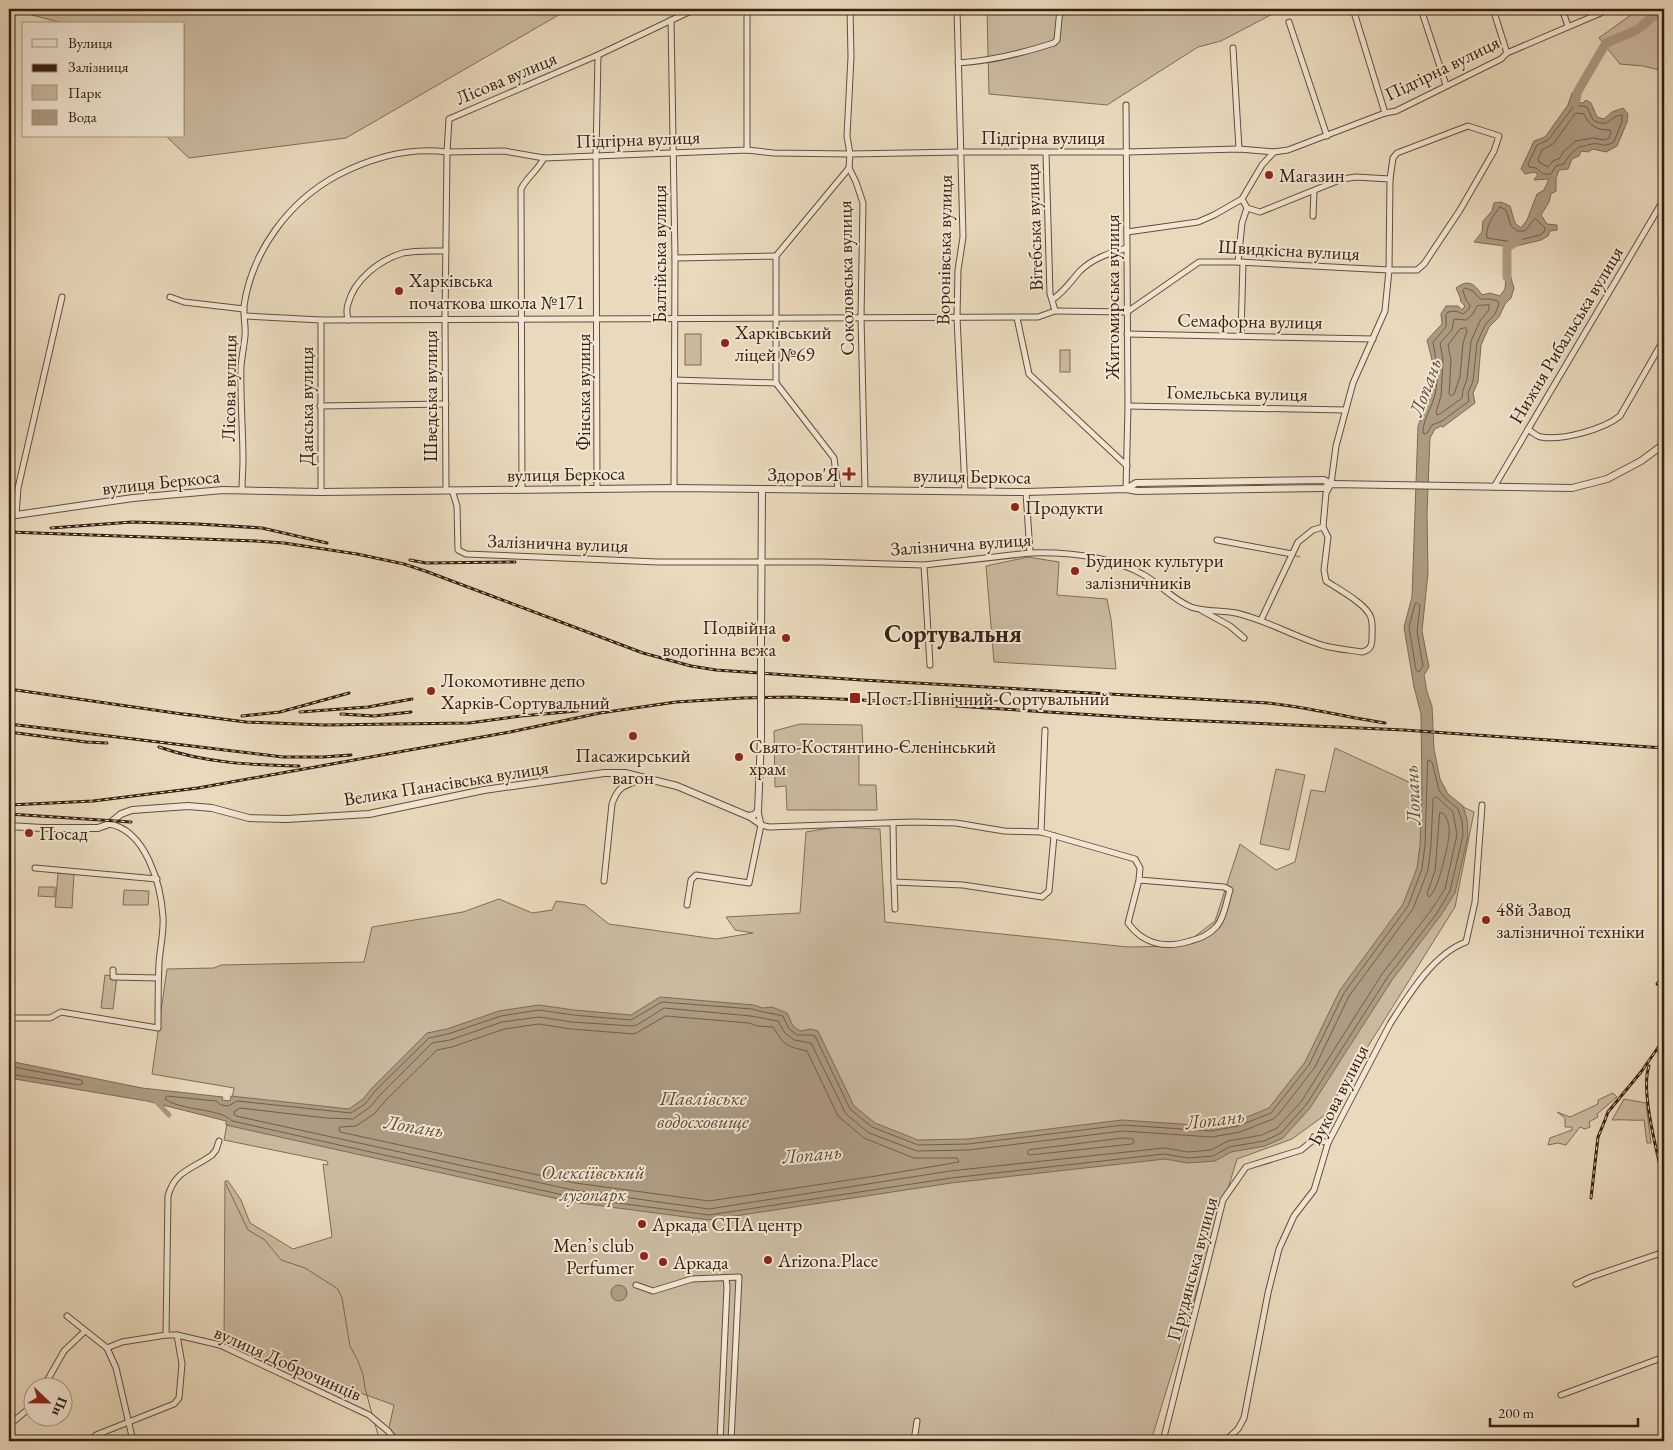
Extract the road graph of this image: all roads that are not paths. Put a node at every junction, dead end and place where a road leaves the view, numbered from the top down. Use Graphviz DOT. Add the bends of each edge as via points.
graph roads {
  1 [pos="695,9"];
  2 [pos="701,9"];
  3 [pos="747,9"];
  4 [pos="850,9"];
  5 [pos="957,9"];
  6 [pos="1060,9"];
  7 [pos="1353,9"];
  8 [pos="1421,9"];
  9 [pos="1493,9"];
  10 [pos="1562,9"];
  11 [pos="1610,9"];
  12 [pos="671,20"];
  13 [pos="1289,22"];
  14 [pos="1568,26"];
  15 [pos="1232,48"];
  16 [pos="1507,53"];
  17 [pos="598,55"];
  18 [pos="958,63"];
  19 [pos="1446,85"];
  20 [pos="1126,105"];
  21 [pos="1385,113"];
  22 [pos="1326,136"];
  23 [pos="1239,149"];
  24 [pos="747,150"];
  25 [pos="447,152"];
  26 [pos="960,152"];
  27 [pos="1127,152"];
  28 [pos="1274,152"];
  29 [pos="1046,153"];
  30 [pos="674,154"];
  31 [pos="850,154"];
  32 [pos="596,156"];
  33 [pos="544,158"];
  34 [pos="849,168"];
  35 [pos="1390,179"];
  36 [pos="1314,191"];
  37 [pos="1242,199"];
  38 [pos="1664,199"];
  39 [pos="1247,208"];
  40 [pos="1314,216"];
  41 [pos="1127,232"];
  42 [pos="1127,248"];
  43 [pos="446,251"];
  44 [pos="776,256"];
  45 [pos="675,258"];
  46 [pos="1240,262"];
  47 [pos="1389,270"];
  48 [pos="170,296"];
  49 [pos="62,297"];
  50 [pos="1052,300"];
  51 [pos="244,309"];
  52 [pos="1055,311"];
  53 [pos="1128,312"];
  54 [pos="245,316"];
  55 [pos="957,316"];
  56 [pos="862,317"];
  57 [pos="598,318"];
  58 [pos="675,318"];
  59 [pos="776,318"];
  60 [pos="1017,318"];
  61 [pos="520,319"];
  62 [pos="321,320"];
  63 [pos="348,320"];
  64 [pos="445,320"];
  65 [pos="1127,334"];
  66 [pos="1241,335"];
  67 [pos="1373,339"];
  68 [pos="1664,339"];
  69 [pos="674,380"];
  70 [pos="776,383"];
  71 [pos="446,404"];
  72 [pos="320,406"];
  73 [pos="1128,406"];
  74 [pos="1345,410"];
  75 [pos="1528,429"];
  76 [pos="1664,444"];
  77 [pos="1127,466"];
  78 [pos="1331,484"];
  79 [pos="1494,487"];
  80 [pos="674,488"];
  81 [pos="1126,488"];
  82 [pos="597,489"];
  83 [pos="762,489"];
  84 [pos="242,490"];
  85 [pos="449,490"];
  86 [pos="522,490"];
  87 [pos="838,490"];
  88 [pos="865,490"];
  89 [pos="321,492"];
  90 [pos="965,492"];
  91 [pos="1026,492"];
  92 [pos="12,515"];
  93 [pos="1324,526"];
  94 [pos="1216,540"];
  95 [pos="1030,553"];
  96 [pos="466,554"];
  97 [pos="1292,555"];
  98 [pos="762,562"];
  99 [pos="924,565"];
  100 [pos="1198,609"];
  101 [pos="1260,620"];
  102 [pos="1244,638"];
  103 [pos="930,665"];
  104 [pos="1044,730"];
  105 [pos="643,778"];
  106 [pos="1482,805"];
  107 [pos="758,811"];
  108 [pos="748,816"];
  109 [pos="893,823"];
  110 [pos="109,824"];
  111 [pos="761,824"];
  112 [pos="9,826"];
  113 [pos="1040,832"];
  114 [pos="1054,836"];
  115 [pos="35,868"];
  116 [pos="157,879"];
  117 [pos="1139,880"];
  118 [pos="604,881"];
  119 [pos="894,882"];
  120 [pos="687,905"];
  121 [pos="895,909"];
  122 [pos="114,970"];
  123 [pos="158,978"];
  124 [pos="9,1018"];
  125 [pos="219,1141"];
  126 [pos="1328,1143"];
  127 [pos="1664,1252"];
  128 [pos="726,1278"];
  129 [pos="1576,1284"];
  130 [pos="636,1285"];
  131 [pos="67,1316"];
  132 [pos="85,1331"];
  133 [pos="166,1335"];
  134 [pos="177,1335"];
  135 [pos="106,1348"];
  136 [pos="1664,1357"];
  137 [pos="49,1378"];
  138 [pos="1560,1395"];
  139 [pos="22,1414"];
  140 [pos="917,1421"];
  141 [pos="128,1422"];
  142 [pos="9,1425"];
  143 [pos="90,1441"];
  144 [pos="133,1441"];
  145 [pos="396,1441"];
  146 [pos="720,1441"];
  147 [pos="731,1441"];
  148 [pos="914,1441"];
  149 [pos="1163,1441"];
  150 [pos="1226,1441"];
  1 -- 2 [label="street, Лісова вулиця"];
  1 -- 12 [label="street, Лісова вулиця"];
  3 -- 24 [label="street"];
  4 -- 31 [label="street, Соколовська вулиця" via="847,136"];
  5 -- 18 [label="street, Воронівська вулиця"];
  6 -- 18 [label="street" via="1054,43 1011,56"];
  7 -- 21 [label="street"];
  8 -- 19 [label="street"];
  9 -- 16 [label="street"];
  10 -- 14 [label="street"];
  11 -- 14 [label="street, Підгірна вулиця"];
  12 -- 17 [label="street, Лісова вулиця"];
  12 -- 30 [label="street, Балтійська вулиця"];
  13 -- 22 [label="street"];
  14 -- 16 [label="street, Підгірна вулиця"];
  15 -- 23 [label="street"];
  16 -- 19 [label="street, Підгірна вулиця" via="1501,59"];
  17 -- 25 [label="street, Лісова вулиця" via="449,119"];
  17 -- 32 [label="street, Фінська вулиця"];
  18 -- 26 [label="street, Воронівська вулиця"];
  19 -- 21 [label="street, Підгірна вулиця" via="1396,111"];
  20 -- 27 [label="street, Житомирська вулиця"];
  21 -- 22 [label="street, Підгірна вулиця"];
  22 -- 28 [label="street, Підгірна вулиця"];
  23 -- 27 [label="street, Підгірна вулиця"];
  23 -- 28 [label="street, Підгірна вулиця"];
  24 -- 30 [label="street, Підгірна вулиця"];
  24 -- 31 [label="street, Підгірна вулиця"];
  25 -- 33 [label="street, Підгірна вулиця" via="504,151"];
  25 -- 43 [label="street, Шведська вулиця"];
  25 -- 51 [label="street, Лісова вулиця" via="402,152 355,166 322,184 293,208 267,240 256,265"];
  26 -- 29 [label="street, Підгірна вулиця"];
  26 -- 31 [label="street, Підгірна вулиця"];
  26 -- 55 [label="street, Воронівська вулиця" via="963,237"];
  27 -- 29 [label="street, Підгірна вулиця"];
  27 -- 41 [label="street, Житомирська вулиця"];
  28 -- 37 [label="street" via="1262,165"];
  29 -- 50 [label="street, Вітебська вулиця"];
  30 -- 32 [label="street, Підгірна вулиця"];
  30 -- 45 [label="street, Балтійська вулиця"];
  31 -- 34 [label="street, Соколовська вулиця"];
  32 -- 33 [label="street, Підгірна вулиця"];
  32 -- 57 [label="street, Фінська вулиця"];
  33 -- 61 [label="street" via="521,189"];
  34 -- 44 [label="street"];
  34 -- 56 [label="street, Соколовська вулиця" via="863,203"];
  35 -- 36 [label="street" via="1356,176 1331,182"];
  35 -- 47 [label="street"];
  35 -- 47 [label="street, Швидкісна вулиця" via="1392,158 1397,153 1468,126 1499,136 1494,151 1460,210 1424,264 1417,270"];
  36 -- 39 [label="street" via="1260,212"];
  36 -- 40 [label="street"];
  37 -- 39 [label="street"];
  37 -- 41 [label="street" via="1198,222"];
  38 -- 75 [label="street, Нижня Рибальська вулиця"];
  39 -- 46 [label="street" via="1242,223"];
  41 -- 42 [label="street, Житомирська вулиця"];
  42 -- 50 [label="street" via="1095,259"];
  42 -- 53 [label="street, Житомирська вулиця"];
  43 -- 63 [label="street" via="420,250 402,254 371,270 351,297 347,306"];
  43 -- 64 [label="street, Шведська вулиця"];
  44 -- 45 [label="street"];
  44 -- 59 [label="street"];
  45 -- 58 [label="street, Балтійська вулиця"];
  46 -- 47 [label="street, Швидкісна вулиця"];
  46 -- 53 [label="street, Швидкісна вулиця" via="1199,262"];
  46 -- 66 [label="street"];
  47 -- 67 [label="street" via="1385,312"];
  48 -- 51 [label="street" via="184,302"];
  49 -- 92 [label="street"];
  50 -- 52 [label="street, Вітебська вулиця"];
  51 -- 54 [label="street, Лісова вулиця"];
  52 -- 53 [label="street"];
  52 -- 60 [label="street" via="1038,317"];
  53 -- 65 [label="street, Житомирська вулиця"];
  54 -- 62 [label="street"];
  54 -- 84 [label="street, Лісова вулиця" via="241,364"];
  55 -- 56 [label="street"];
  55 -- 60 [label="street"];
  55 -- 90 [label="street, Воронівська вулиця"];
  56 -- 59 [label="street"];
  56 -- 88 [label="street, Соколовська вулиця"];
  57 -- 58 [label="street"];
  57 -- 61 [label="street"];
  57 -- 82 [label="street, Фінська вулиця"];
  58 -- 59 [label="street"];
  58 -- 69 [label="street, Балтійська вулиця"];
  59 -- 70 [label="street"];
  60 -- 77 [label="street, Вітебська вулиця" via="1029,374"];
  61 -- 64 [label="street"];
  61 -- 86 [label="street"];
  62 -- 63 [label="street"];
  62 -- 72 [label="street, Данська вулиця"];
  63 -- 64 [label="street"];
  64 -- 71 [label="street, Шведська вулиця"];
  65 -- 66 [label="street, Семафорна вулиця"];
  65 -- 73 [label="street, Житомирська вулиця"];
  66 -- 67 [label="street, Семафорна вулиця"];
  67 -- 74 [label="street"];
  68 -- 75 [label="street" via="1620,416 1613,422 1586,433 1559,436 1542,437"];
  69 -- 70 [label="street"];
  69 -- 80 [label="street, Балтійська вулиця"];
  70 -- 87 [label="street" via="834,458"];
  71 -- 72 [label="street"];
  71 -- 85 [label="street, Шведська вулиця"];
  72 -- 89 [label="street, Данська вулиця"];
  73 -- 74 [label="street, Гомельська вулиця"];
  73 -- 77 [label="street, Житомирська вулиця"];
  74 -- 78 [label="street"];
  75 -- 79 [label="street, Нижня Рибальська вулиця"];
  76 -- 79 [label="street, вулиця Беркоса" via="1607,479 1572,488"];
  77 -- 81 [label="street, Житомирська вулиця"];
  78 -- 79 [label="street, вулиця Беркоса"];
  78 -- 81 [label="street, вулиця Беркоса" via="1324,480 1136,483"];
  78 -- 93 [label="street" via="1326,493"];
  80 -- 82 [label="street, вулиця Беркоса"];
  80 -- 83 [label="street, вулиця Беркоса"];
  81 -- 91 [label="street, вулиця Беркоса"];
  82 -- 86 [label="street, вулиця Беркоса"];
  83 -- 87 [label="street, вулиця Беркоса"];
  83 -- 98 [label="street"];
  84 -- 89 [label="street, вулиця Беркоса"];
  84 -- 92 [label="street, вулиця Беркоса" via="189,492"];
  85 -- 86 [label="street, вулиця Беркоса"];
  85 -- 89 [label="street, вулиця Беркоса"];
  85 -- 96 [label="street, Шведська вулиця" via="457,506 458,550"];
  87 -- 88 [label="street, вулиця Беркоса"];
  88 -- 90 [label="street, вулиця Беркоса"];
  90 -- 91 [label="street, вулиця Беркоса"];
  91 -- 95 [label="street"];
  93 -- 97 [label="street" via="1312,530 1298,542"];
  93 -- 101 [label="street, Залізнична вулиця" via="1328,537 1326,581 1366,609 1371,618 1371,647 1362,652 1324,646"];
  94 -- 97 [label="street"];
  95 -- 99 [label="street, Залізнична вулиця"];
  95 -- 100 [label="street, Залізнична вулиця" via="1062,554 1118,563 1144,575 1182,603"];
  96 -- 98 [label="street, Залізнична вулиця" via="649,562"];
  97 -- 101 [label="street"];
  98 -- 99 [label="street, Залізнична вулиця"];
  98 -- 107 [label="street, bridge"];
  99 -- 103 [label="street"];
  100 -- 101 [label="street, Залізнична вулиця" via="1235,613"];
  100 -- 102 [label="street" via="1230,626"];
  104 -- 113 [label="street"];
  105 -- 108 [label="street, Велика Панасівська вулиця" via="677,786"];
  105 -- 110 [label="street, Велика Панасівська вулиця" via="625,773 604,773 484,790 369,814 249,818 212,808 188,806 140,809 121,814"];
  105 -- 118 [label="street" via="621,787 612,804"];
  106 -- 126 [label="street, Букова вулиця" via="1475,902 1466,942 1442,956 1401,1007"];
  107 -- 108 [label="street"];
  107 -- 111 [label="street"];
  108 -- 111 [label="street, Велика Панасівська вулиця"];
  109 -- 111 [label="street, Велика Панасівська вулиця"];
  109 -- 113 [label="street, Велика Панасівська вулиця" via="956,823 1004,831"];
  109 -- 119 [label="street"];
  110 -- 112 [label="street, Велика Панасівська вулиця" via="89,829"];
  110 -- 116 [label="street" via="126,830 136,840"];
  111 -- 120 [label="street" via="749,883 696,874 691,880"];
  113 -- 114 [label="street, Велика Панасівська вулиця"];
  114 -- 117 [label="street, Велика Панасівська вулиця" via="1135,859 1140,868"];
  114 -- 119 [label="street" via="1049,891 1042,897 963,885"];
  115 -- 116 [label="street"];
  116 -- 123 [label="street" via="163,920"];
  117 -- 117 [label="street" via="1128,923 1145,939 1157,944 1181,944 1206,936 1222,919 1230,890 1224,887"];
  119 -- 121 [label="street"];
  122 -- 123 [label="street" via="113,977"];
  123 -- 124 [label="street" via="158,1028 60,1012 50,1018"];
  125 -- 133 [label="street" via="216,1150 207,1158 178,1176 168,1196"];
  126 -- 149 [label="street, Прудянська вулиця" via="1312,1141 1301,1150 1246,1167 1222,1200"];
  126 -- 150 [label="street, Букова вулиця" via="1314,1190 1294,1216 1279,1248 1244,1418"];
  127 -- 129 [label="street"];
  128 -- 130 [label="street" via="692,1280 652,1291"];
  128 -- 146 [label="street"];
  128 -- 147 [label="street" via="739,1277"];
  131 -- 132 [label="street"];
  132 -- 135 [label="street"];
  132 -- 137 [label="street" via="64,1351"];
  133 -- 134 [label="street, вулиця Доброчинців"];
  133 -- 135 [label="street, вулиця Доброчинців"];
  134 -- 141 [label="street" via="182,1364 180,1398 174,1404"];
  134 -- 145 [label="street, вулиця Доброчинців" via="220,1345 369,1415"];
  135 -- 141 [label="street" via="116,1368"];
  136 -- 138 [label="street"];
  139 -- 142 [label="street"];
  140 -- 148 [label="street"];
  141 -- 143 [label="street" via="96,1435"];
  141 -- 144 [label="street"];
}
